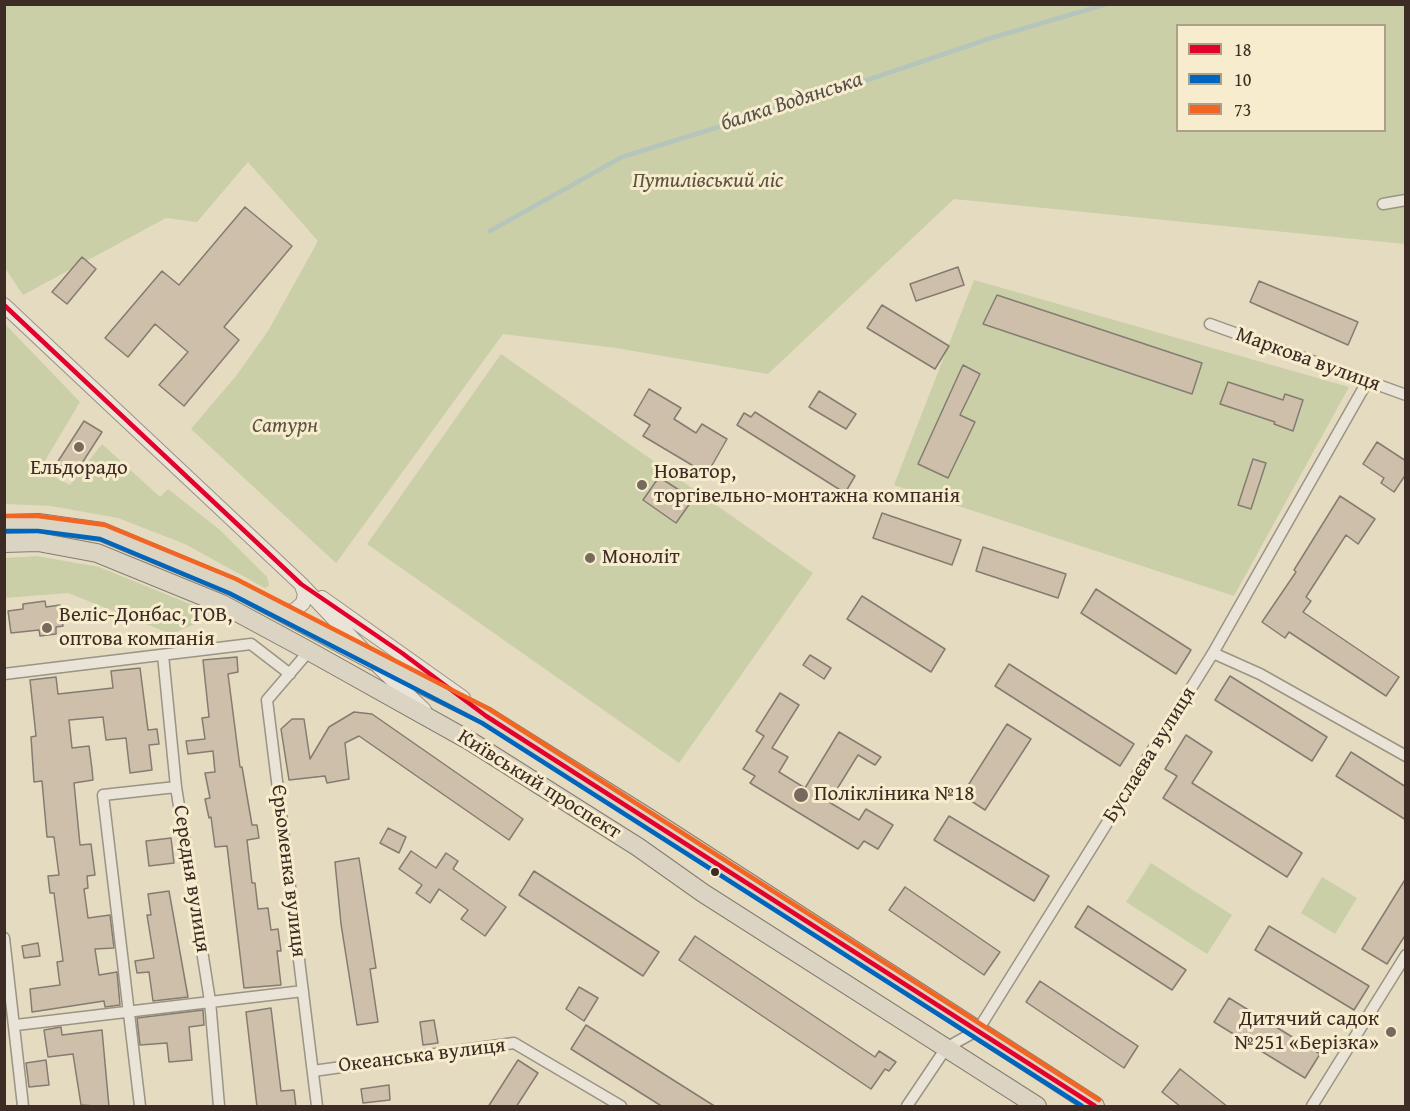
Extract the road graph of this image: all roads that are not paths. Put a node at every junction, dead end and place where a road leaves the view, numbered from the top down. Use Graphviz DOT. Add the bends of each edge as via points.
graph roads {
  1 [pos="1406,200"];
  2 [pos="1383,204"];
  3 [pos="4,305"];
  4 [pos="1210,324"];
  5 [pos="1367,382"];
  6 [pos="1406,395"];
  7 [pos="4,524"];
  8 [pos="4,543"];
  9 [pos="301,584"];
  10 [pos="282,613"];
  11 [pos="309,651"];
  12 [pos="1213,653"];
  13 [pos="164,655"];
  14 [pos="372,660"];
  15 [pos="4,674"];
  16 [pos="290,674"];
  17 [pos="486,716"];
  18 [pos="434,720"];
  19 [pos="470,741"];
  20 [pos="1406,756"];
  21 [pos="176,787"];
  22 [pos="4,938"];
  23 [pos="1406,955"];
  24 [pos="303,991"];
  25 [pos="210,1001"];
  26 [pos="129,1012"];
  27 [pos="16,1025"];
  28 [pos="978,1030"];
  29 [pos="946,1048"];
  30 [pos="313,1071"];
  31 [pos="23,1107"];
  32 [pos="140,1107"];
  33 [pos="219,1107"];
  34 [pos="317,1107"];
  35 [pos="621,1107"];
  36 [pos="907,1107"];
  37 [pos="1037,1107"];
  38 [pos="1095,1107"];
  39 [pos="1312,1107"];
  1 -- 2 [label="street"];
  3 -- 9 [label="street"];
  4 -- 5 [label="street, Маркова вулиця"];
  5 -- 6 [label="street, Маркова вулиця"];
  5 -- 12 [label="street, Буслаєва вулиця"];
  7 -- 10 [label="main road, Київський проспект" via="38,523 102,532 232,586"];
  8 -- 11 [label="main road, Київський проспект" via="38,542 97,553 222,604"];
  9 -- 10 [label="street" via="303,603"];
  9 -- 14 [label="street"];
  9 -- 17 [label="street"];
  10 -- 14 [label="main road, Київський проспект"];
  11 -- 16 [label="street, Єрьоменка вулиця"];
  11 -- 18 [label="main road, Київський проспект"];
  12 -- 20 [label="street" via="1260,674"];
  12 -- 28 [label="street, Буслаєва вулиця"];
  13 -- 15 [label="street"];
  13 -- 16 [label="street" via="251,644"];
  13 -- 21 [label="street"];
  14 -- 17 [label="main road, Київський проспект"];
  14 -- 18 [label="street"];
  16 -- 24 [label="street, Єрьоменка вулиця" via="267,700"];
  17 -- 19 [label="main road"];
  17 -- 28 [label="main road, Київський проспект"];
  18 -- 19 [label="main road, Київський проспект"];
  19 -- 29 [label="main road, Київський проспект"];
  21 -- 25 [label="street, Середня вулиця"];
  21 -- 26 [label="street, Середня вулиця" via="103,795"];
  22 -- 27 [label="street"];
  23 -- 39 [label="street"];
  24 -- 25 [label="street"];
  24 -- 30 [label="street, Єрьоменка вулиця"];
  25 -- 26 [label="street"];
  25 -- 33 [label="street, Середня вулиця"];
  26 -- 27 [label="street"];
  26 -- 32 [label="street, Середня вулиця"];
  27 -- 31 [label="street"];
  28 -- 29 [label="street, Буслаєва вулиця"];
  28 -- 38 [label="main road, Київський проспект"];
  29 -- 36 [label="street, Буслаєва вулиця"];
  29 -- 37 [label="main road, Київський проспект"];
  30 -- 34 [label="street, Єрьоменка вулиця"];
  30 -- 35 [label="street, Океанська вулиця" via="514,1043"];
}
